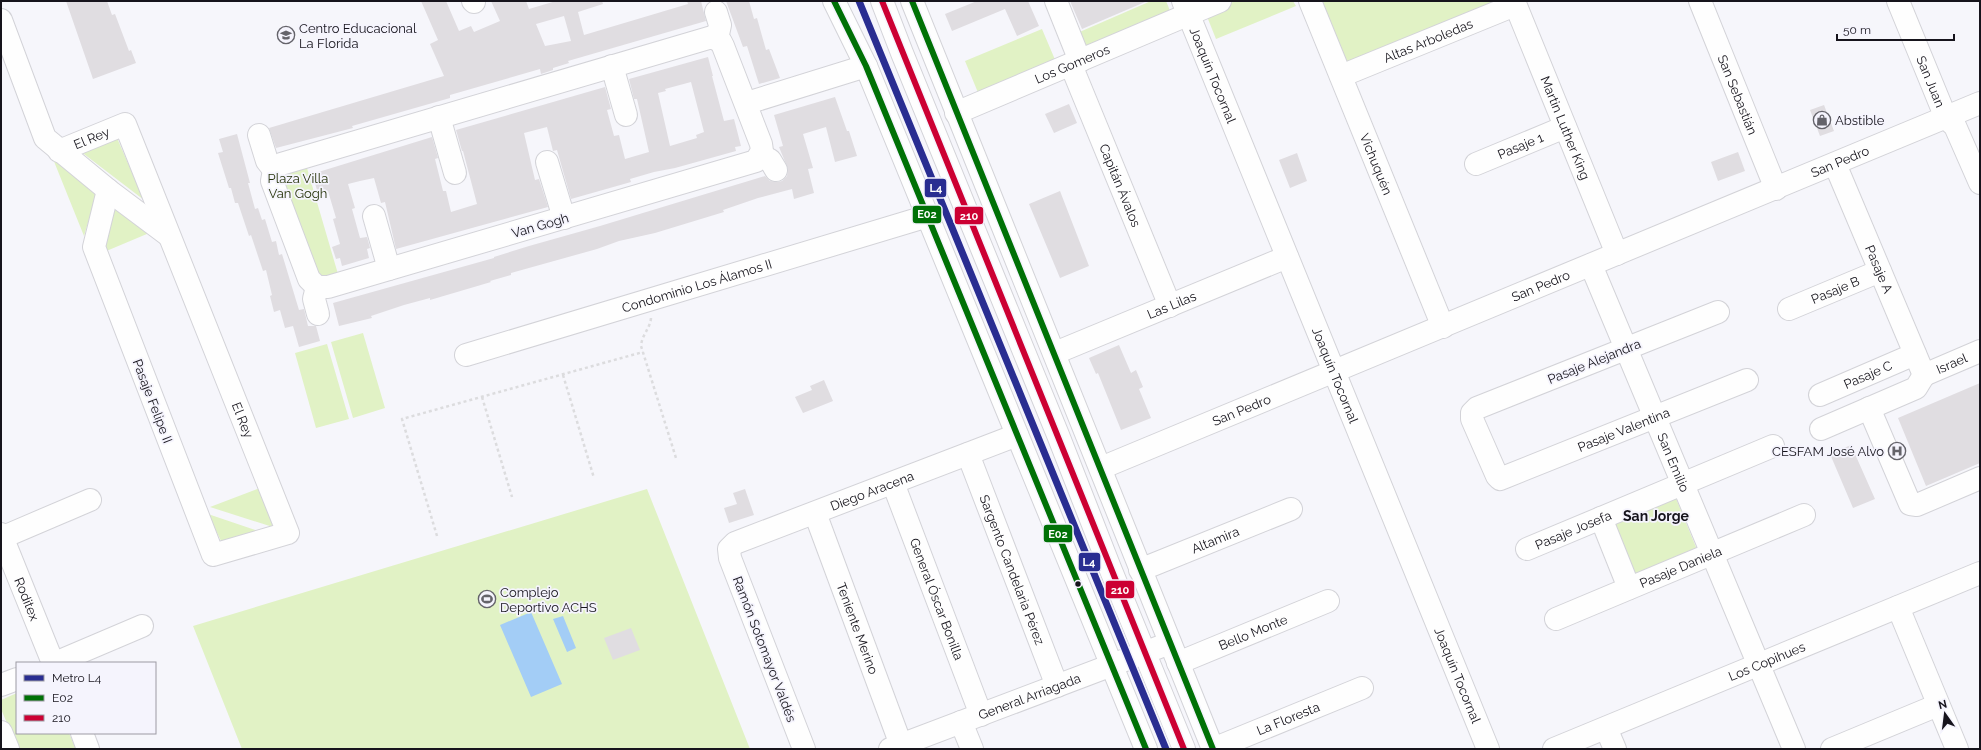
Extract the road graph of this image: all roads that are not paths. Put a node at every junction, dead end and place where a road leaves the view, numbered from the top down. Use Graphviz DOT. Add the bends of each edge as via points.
graph roads {
  1 [pos="834,1"];
  2 [pos="882,1"];
  3 [pos="912,1"];
  4 [pos="1056,1"];
  5 [pos="1220,1"];
  6 [pos="1310,1"];
  7 [pos="1700,1"];
  8 [pos="1898,1"];
  9 [pos="1515,3"];
  10 [pos="1186,8"];
  11 [pos="716,12"];
  12 [pos="1,20"];
  13 [pos="717,39"];
  14 [pos="1075,63"];
  15 [pos="612,66"];
  16 [pos="866,66"];
  17 [pos="1341,76"];
  18 [pos="1980,103"];
  19 [pos="746,104"];
  20 [pos="956,113"];
  21 [pos="626,115"];
  22 [pos="439,117"];
  23 [pos="1946,118"];
  24 [pos="1565,127"];
  25 [pos="258,135"];
  26 [pos="59,150"];
  27 [pos="761,155"];
  28 [pos="547,162"];
  29 [pos="1476,164"];
  30 [pos="1835,164"];
  31 [pos="274,170"];
  32 [pos="776,170"];
  33 [pos="455,173"];
  34 [pos="1980,183"];
  35 [pos="1776,188"];
  36 [pos="108,190"];
  37 [pos="374,216"];
  38 [pos="928,216"];
  39 [pos="564,218"];
  40 [pos="168,235"];
  41 [pos="1617,254"];
  42 [pos="1287,257"];
  43 [pos="1591,265"];
  44 [pos="389,269"];
  45 [pos="1880,271"];
  46 [pos="317,287"];
  47 [pos="1170,306"];
  48 [pos="1790,309"];
  49 [pos="1718,312"];
  50 [pos="318,314"];
  51 [pos="1443,327"];
  52 [pos="1626,348"];
  53 [pos="1980,351"];
  54 [pos="1055,353"];
  55 [pos="1915,354"];
  56 [pos="466,355"];
  57 [pos="1334,372"];
  58 [pos="1924,375"];
  59 [pos="1747,380"];
  60 [pos="1820,395"];
  61 [pos="1870,408"];
  62 [pos="1655,417"];
  63 [pos="1821,429"];
  64 [pos="1017,435"];
  65 [pos="1773,446"];
  66 [pos="968,454"];
  67 [pos="1101,468"];
  68 [pos="1980,478"];
  69 [pos="1500,479"];
  70 [pos="893,483"];
  71 [pos="1683,484"];
  72 [pos="90,500"];
  73 [pos="1291,509"];
  74 [pos="815,513"];
  75 [pos="1804,515"];
  76 [pos="1601,518"];
  77 [pos="1,537"];
  78 [pos="729,549"];
  79 [pos="1527,549"];
  80 [pos="1712,554"];
  81 [pos="212,555"];
  82 [pos="1140,570"];
  83 [pos="1980,574"];
  84 [pos="1629,588"];
  85 [pos="1328,601"];
  86 [pos="1898,607"];
  87 [pos="1556,619"];
  88 [pos="142,626"];
  89 [pos="1144,653"];
  90 [pos="1174,653"];
  91 [pos="54,662"];
  92 [pos="56,662"];
  93 [pos="1758,665"];
  94 [pos="1111,666"];
  95 [pos="16,679"];
  96 [pos="1,685"];
  97 [pos="1056,686"];
  98 [pos="1362,688"];
  99 [pos="1938,705"];
  100 [pos="971,718"];
  101 [pos="1606,728"];
  102 [pos="1,732"];
  103 [pos="82,734"];
  104 [pos="896,747"];
  105 [pos="8,749"];
  106 [pos="88,749"];
  107 [pos="804,749"];
  108 [pos="972,749"];
  109 [pos="1146,749"];
  110 [pos="1184,749"];
  111 [pos="1214,749"];
  112 [pos="1488,749"];
  113 [pos="1554,749"];
  114 [pos="1615,749"];
  115 [pos="1794,749"];
  116 [pos="1832,749"];
  117 [pos="1957,749"];
  1 -- 16 [label="street"];
  2 -- 89 [label="street"];
  3 -- 20 [label="street"];
  4 -- 14 [label="street, Capitán Ávalos"];
  5 -- 10 [label="street, Los Gomeros"];
  6 -- 17 [label="street, Vichuquén"];
  7 -- 35 [label="street, San Sebastián"];
  8 -- 23 [label="street, San Juan"];
  9 -- 17 [label="street, Altas Arboledas"];
  9 -- 24 [label="street, Martin Luther King"];
  10 -- 14 [label="street, Los Gomeros"];
  10 -- 42 [label="street, Joaquín Tocornal"];
  11 -- 13 [label="street" via="720,26"];
  12 -- 26 [label="street, El Rey" via="45,138"];
  13 -- 15 [label="street" via="707,38"];
  13 -- 19 [label="street" via="723,46"];
  14 -- 20 [label="street, Los Gomeros"];
  14 -- 47 [label="street, Capitán Ávalos"];
  15 -- 21 [label="street"];
  15 -- 22 [label="street"];
  16 -- 19 [label="street"];
  16 -- 38 [label="street"];
  17 -- 51 [label="street, Vichuquén"];
  18 -- 23 [label="street, San Pedro"];
  19 -- 27 [label="street" via="762,147"];
  20 -- 54 [label="street"];
  22 -- 31 [label="street" via="281,164"];
  22 -- 33 [label="street"];
  23 -- 30 [label="street, San Pedro"];
  23 -- 34 [label="street, San Juan" via="1956,126"];
  24 -- 29 [label="street, Pasaje 1"];
  24 -- 41 [label="street, Martin Luther King"];
  25 -- 31 [label="street" via="267,161"];
  26 -- 36 [label="street, El Rey"];
  26 -- 40 [label="street, El Rey" via="125,124"];
  27 -- 32 [label="street" via="770,160"];
  27 -- 39 [label="street, Van Gogh" via="752,162"];
  28 -- 39 [label="street"];
  30 -- 35 [label="street, San Pedro"];
  30 -- 45 [label="street, Pasaje A"];
  31 -- 46 [label="street" via="272,181 309,279"];
  35 -- 41 [label="street, San Pedro"];
  36 -- 40 [label="street, El Rey"];
  36 -- 81 [label="street, Pasaje Felipe II" via="94,247"];
  37 -- 44 [label="street"];
  38 -- 56 [label="street, Condominio Los Álamos II"];
  38 -- 64 [label="street"];
  39 -- 44 [label="street, Van Gogh"];
  40 -- 81 [label="street, El Rey" via="288,533"];
  41 -- 43 [label="street, San Pedro"];
  42 -- 47 [label="street, Las Lilas"];
  42 -- 57 [label="street, Joaquín Tocornal"];
  43 -- 51 [label="street, San Pedro"];
  43 -- 52 [label="street, San Emilio"];
  44 -- 46 [label="street, Van Gogh" via="328,287"];
  45 -- 48 [label="street, Pasaje B"];
  45 -- 55 [label="street, Pasaje A"];
  46 -- 50 [label="street" via="314,299"];
  47 -- 54 [label="street, Las Lilas"];
  49 -- 52 [label="street, Pasaje Alejandra"];
  51 -- 57 [label="street, San Pedro"];
  52 -- 62 [label="street, San Emilio"];
  52 -- 69 [label="street, Pasaje Alejandra" via="1472,412 1475,426"];
  53 -- 58 [label="street, Israel"];
  54 -- 67 [label="street"];
  55 -- 58 [label="street, Pasaje A"];
  55 -- 60 [label="street, Pasaje C"];
  57 -- 67 [label="street, San Pedro"];
  57 -- 112 [label="street, Joaquín Tocornal"];
  58 -- 61 [label="street" via="1916,388"];
  59 -- 62 [label="street, Pasaje Valentina"];
  61 -- 63 [label="street"];
  61 -- 68 [label="street" via="1910,504 1917,504"];
  62 -- 69 [label="street, Pasaje Valentina"];
  62 -- 71 [label="street, San Emilio"];
  64 -- 66 [label="street, Diego Aracena"];
  64 -- 94 [label="street"];
  65 -- 71 [label="street, Pasaje Josefa"];
  66 -- 70 [label="street, Diego Aracena"];
  66 -- 97 [label="street, Sargento Candelaria Pérez"];
  67 -- 82 [label="street"];
  70 -- 74 [label="street, Diego Aracena"];
  70 -- 100 [label="street, General Óscar Bonilla"];
  71 -- 76 [label="street, Pasaje Josefa"];
  71 -- 80 [label="street, San Emilio"];
  72 -- 77 [label="street"];
  73 -- 82 [label="street, Altamira"];
  74 -- 78 [label="street, Diego Aracena" via="735,543"];
  74 -- 104 [label="street, Teniente Merino"];
  75 -- 80 [label="street, Pasaje Daniela"];
  76 -- 79 [label="street, Pasaje Josefa"];
  76 -- 84 [label="street"];
  77 -- 91 [label="street, Roditex"];
  78 -- 107 [label="street, Ramón Sotomayor Valdés" via="730,558"];
  80 -- 84 [label="street, Pasaje Daniela"];
  80 -- 93 [label="street, San Emilio"];
  82 -- 90 [label="street"];
  83 -- 86 [label="street, Los Copihues"];
  84 -- 87 [label="street, Pasaje Daniela"];
  85 -- 90 [label="street, Bello Monte"];
  86 -- 93 [label="street, Los Copihues"];
  86 -- 99 [label="street"];
  88 -- 92 [label="street"];
  89 -- 90 [label="street, General Arriagada"];
  89 -- 94 [label="street, General Arriagada"];
  89 -- 110 [label="street"];
  90 -- 111 [label="street"];
  93 -- 101 [label="street, Los Copihues"];
  93 -- 115 [label="street, San Emilio"];
  94 -- 97 [label="street, General Arriagada"];
  94 -- 109 [label="street"];
  95 -- 96 [label="street"];
  97 -- 100 [label="street, General Arriagada"];
  98 -- 111 [label="street, La Floresta"];
  99 -- 116 [label="street"];
  99 -- 117 [label="street"];
  100 -- 104 [label="street, General Arriagada"];
  100 -- 108 [label="street, General Óscar Bonilla"];
  101 -- 113 [label="street, Los Copihues"];
  101 -- 114 [label="street"];
  102 -- 105 [label="street"];
  103 -- 106 [label="street"];
}
